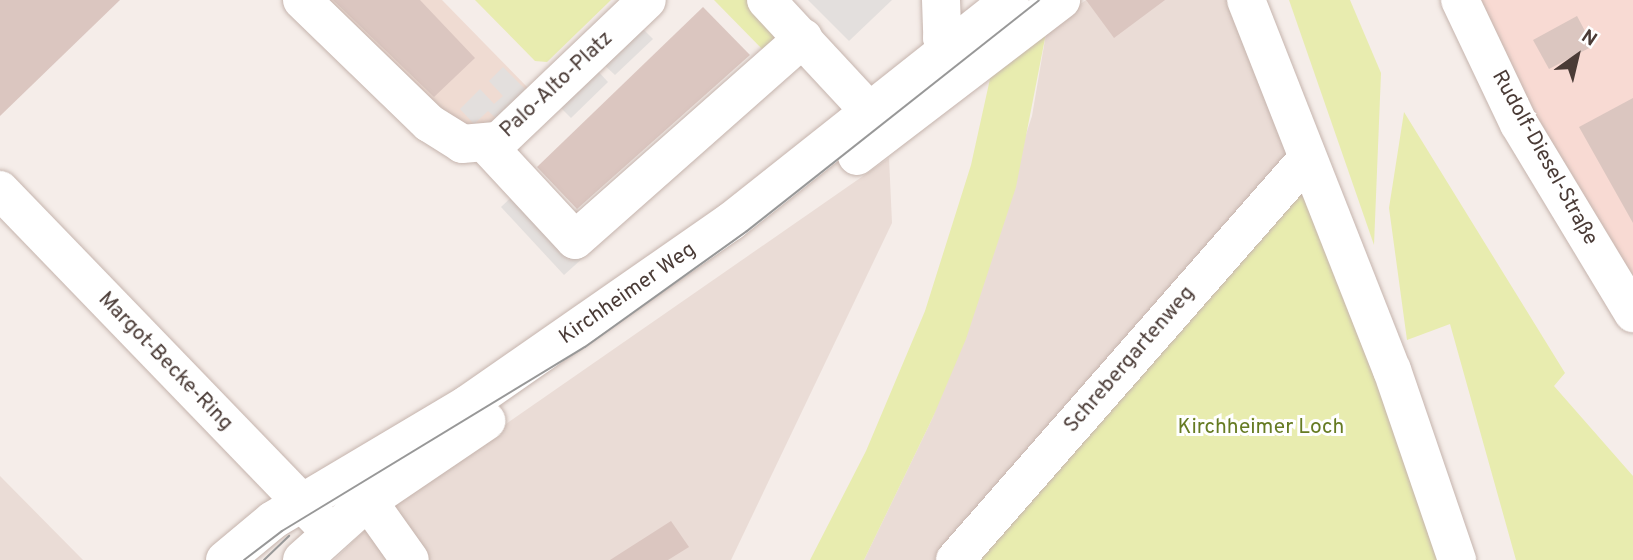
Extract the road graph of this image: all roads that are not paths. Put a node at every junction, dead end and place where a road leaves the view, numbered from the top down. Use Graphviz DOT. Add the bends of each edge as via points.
graph roads {
  1 [pos="302,0"];
  2 [pos="647,0"];
  3 [pos="766,0"];
  4 [pos="941,0"];
  5 [pos="1010,0"];
  6 [pos="1061,0"];
  7 [pos="1246,0"];
  8 [pos="1460,0"];
  9 [pos="803,37"];
  10 [pos="950,47"];
  11 [pos="870,112"];
  12 [pos="485,143"];
  13 [pos="1306,160"];
  14 [pos="0,190"];
  15 [pos="1633,313"];
  16 [pos="368,500"];
  17 [pos="304,503"];
  18 [pos="331,532"];
  19 [pos="225,560"];
  20 [pos="302,560"];
  21 [pos="410,560"];
  22 [pos="955,560"];
  23 [pos="1457,560"];
  1 -- 12 [label="street, Palo-Alto-Platz" via="448,138 462,144"];
  2 -- 12 [label="street, Palo-Alto-Platz" via="522,122 499,141"];
  3 -- 9 [label="street"];
  4 -- 10 [label="street" via="942,38"];
  5 -- 10 [label="street, Kirchheimer Weg"];
  6 -- 16 [label="street, Kirchheimer Weg" via="755,235 595,351"];
  7 -- 13 [label="street"];
  8 -- 15 [label="street, Rudolf-Diesel-Straße" via="1519,124"];
  9 -- 11 [label="street"];
  9 -- 12 [label="street" via="575,240"];
  10 -- 11 [label="street, Kirchheimer Weg"];
  11 -- 17 [label="street, Kirchheimer Weg" via="730,222 577,330 468,404"];
  13 -- 22 [label="street, Schrebergartenweg"];
  13 -- 23 [label="street" via="1392,370"];
  14 -- 17 [label="street, Margot-Becke-Ring"];
  16 -- 18 [label="street, Kirchheimer Weg"];
  16 -- 21 [label="street"];
  17 -- 18 [label="street, Margot-Becke-Ring"];
  17 -- 19 [label="street, Kirchheimer Weg" via="273,520"];
  18 -- 20 [label="street, Kirchheimer Weg"];
}
